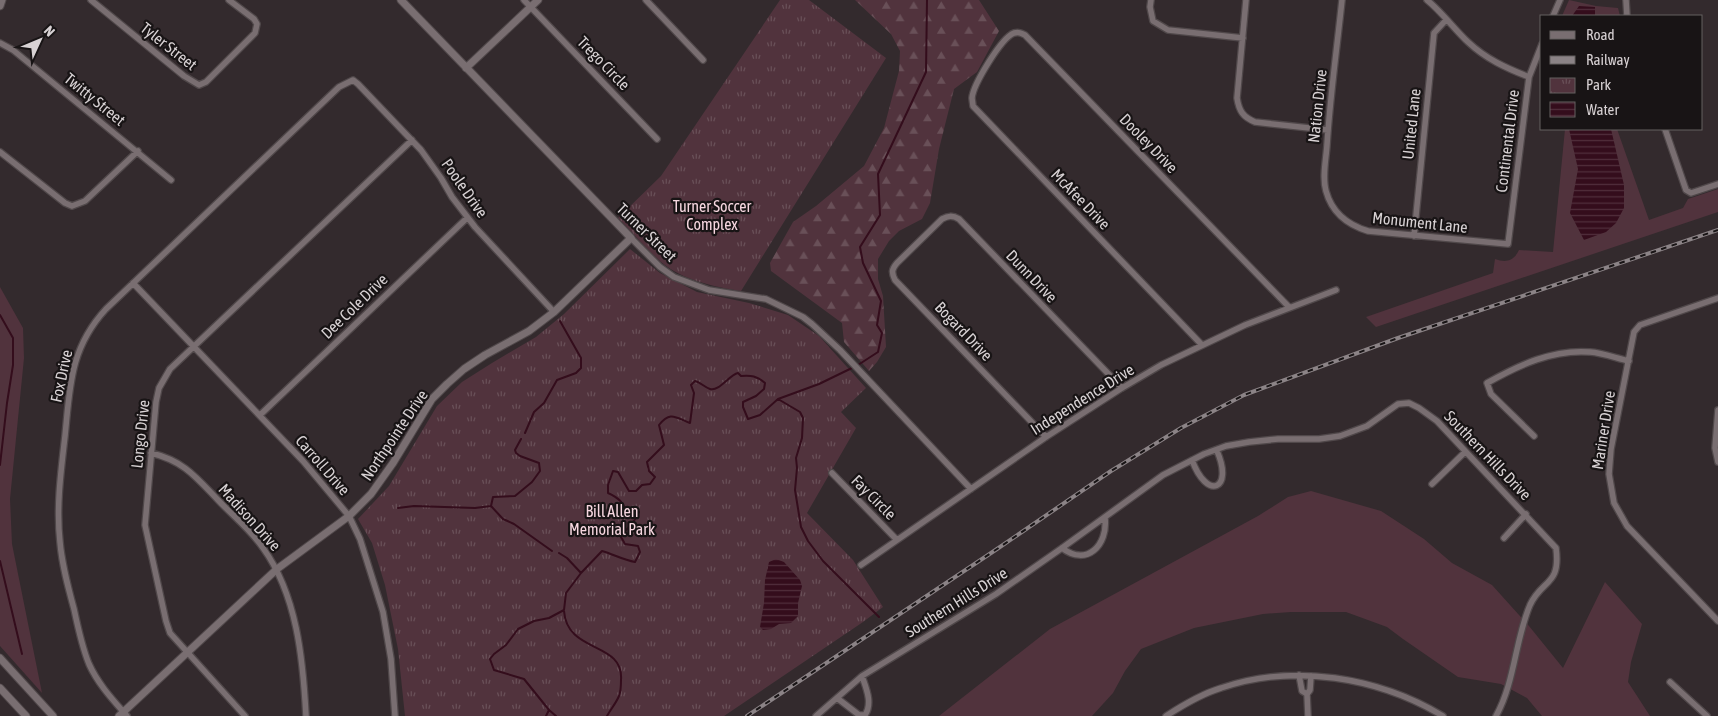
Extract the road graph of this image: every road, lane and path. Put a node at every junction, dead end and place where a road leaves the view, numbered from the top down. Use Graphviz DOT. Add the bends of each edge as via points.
graph roads {
  1 [pos="2,0"];
  2 [pos="91,0"];
  3 [pos="229,0"];
  4 [pos="401,0"];
  5 [pos="524,0"];
  6 [pos="538,0"];
  7 [pos="646,0"];
  8 [pos="1150,0"];
  9 [pos="1246,0"];
  10 [pos="1342,0"];
  11 [pos="1427,0"];
  12 [pos="1560,0"];
  13 [pos="1626,0"];
  14 [pos="0,6"];
  15 [pos="531,7"];
  16 [pos="1553,15"];
  17 [pos="1627,15"];
  18 [pos="1446,20"];
  19 [pos="1243,38"];
  20 [pos="0,43"];
  21 [pos="1540,49"];
  22 [pos="703,60"];
  23 [pos="989,62"];
  24 [pos="466,68"];
  25 [pos="1529,77"];
  26 [pos="353,80"];
  27 [pos="1328,130"];
  28 [pos="1665,130"];
  29 [pos="657,139"];
  30 [pos="412,140"];
  31 [pos="138,151"];
  32 [pos="0,152"];
  33 [pos="171,180"];
  34 [pos="1718,184"];
  35 [pos="1336,212"];
  36 [pos="467,218"];
  37 [pos="1414,236"];
  38 [pos="631,238"];
  39 [pos="919,242"];
  40 [pos="1508,244"];
  41 [pos="133,283"];
  42 [pos="1336,290"];
  43 [pos="1718,298"];
  44 [pos="1289,307"];
  45 [pos="554,312"];
  46 [pos="1202,345"];
  47 [pos="194,347"];
  48 [pos="1628,361"];
  49 [pos="1122,388"];
  50 [pos="1718,410"];
  51 [pos="260,416"];
  52 [pos="1534,436"];
  53 [pos="1046,437"];
  54 [pos="1217,451"];
  55 [pos="1465,452"];
  56 [pos="151,453"];
  57 [pos="1192,460"];
  58 [pos="1718,462"];
  59 [pos="832,473"];
  60 [pos="1432,484"];
  61 [pos="971,489"];
  62 [pos="1526,514"];
  63 [pos="349,516"];
  64 [pos="1104,518"];
  65 [pos="1504,538"];
  66 [pos="897,540"];
  67 [pos="1062,548"];
  68 [pos="861,565"];
  69 [pos="277,569"];
  70 [pos="1718,621"];
  71 [pos="187,653"];
  72 [pos="0,659"];
  73 [pos="1299,675"];
  74 [pos="862,676"];
  75 [pos="1310,676"];
  76 [pos="1670,682"];
  77 [pos="0,688"];
  78 [pos="1307,694"];
  79 [pos="837,698"];
  80 [pos="123,715"];
  81 [pos="26,716"];
  82 [pos="53,716"];
  83 [pos="244,716"];
  84 [pos="306,716"];
  85 [pos="395,716"];
  86 [pos="816,716"];
  87 [pos="1166,716"];
  88 [pos="1308,716"];
  89 [pos="1442,716"];
  90 [pos="1496,716"];
  91 [pos="1707,716"];
  1 -- 14 [label="street"];
  2 -- 3 [label="street, Tyler Street" via="199,85 206,82 255,33 257,24 254,19"];
  4 -- 24 [label="street, Turner Street"];
  5 -- 15 [label="street, Trego Circle"];
  6 -- 15 [label="street"];
  7 -- 22 [label="street"];
  8 -- 19 [label="street" via="1153,21 1168,30"];
  9 -- 19 [label="street"];
  10 -- 27 [label="street, Nation Drive"];
  11 -- 18 [label="street"];
  12 -- 16 [label="street"];
  13 -- 17 [label="street"];
  15 -- 24 [label="street"];
  15 -- 29 [label="street, Trego Circle"];
  18 -- 25 [label="street" via="1488,59"];
  18 -- 37 [label="street, United Lane" via="1434,33"];
  19 -- 27 [label="street" via="1237,98 1247,119"];
  20 -- 31 [label="street, Twitty Street"];
  21 -- 25 [label="street, Continental Drive"];
  23 -- 44 [label="street, Dooley Drive" via="1013,34 1020,32 1026,35"];
  23 -- 46 [label="street, McAfee Drive" via="972,99 973,106"];
  24 -- 38 [label="street, Turner Street"];
  25 -- 40 [label="street, Continental Drive"];
  26 -- 30 [label="street, Poole Drive"];
  26 -- 41 [label="street, Fox Drive" via="339,87"];
  27 -- 35 [label="street, Nation Drive" via="1325,190"];
  28 -- 34 [label="street" via="1686,190 1691,193"];
  30 -- 36 [label="street, Poole Drive"];
  30 -- 47 [label="street, Longo Drive"];
  31 -- 32 [label="street" via="85,201 72,206"];
  31 -- 33 [label="street, Twitty Street"];
  35 -- 37 [label="street, Monument Lane" via="1359,229"];
  36 -- 45 [label="street, Poole Drive"];
  36 -- 51 [label="street, Dee Cole Drive"];
  37 -- 40 [label="street, Monument Lane"];
  38 -- 45 [label="street, Northpointe Drive"];
  38 -- 61 [label="street, Turner Street" via="674,277 709,290 751,296 779,305 812,324"];
  39 -- 49 [label="street, Dunn Drive" via="942,219 953,216 959,219"];
  39 -- 53 [label="street, Bogard Drive" via="893,269 895,280"];
  41 -- 47 [label="street, Carroll Drive"];
  41 -- 80 [label="street, Fox Drive" via="95,320 74,363 58,510 63,564 82,647 102,688"];
  42 -- 44 [label="street, Independence Drive"];
  43 -- 48 [label="street, Mariner Drive" via="1640,325 1634,332"];
  44 -- 46 [label="street, Independence Drive"];
  45 -- 63 [label="street, Northpointe Drive" via="446,384 432,400 383,479"];
  46 -- 49 [label="street, Independence Drive"];
  47 -- 51 [label="street, Carroll Drive"];
  47 -- 56 [label="street, Longo Drive" via="170,369 159,388"];
  48 -- 52 [label="street" via="1592,352 1562,352 1519,365 1487,382 1491,394"];
  48 -- 70 [label="street, Mariner Drive" via="1611,449 1609,474 1614,503 1627,526"];
  49 -- 53 [label="street, Independence Drive"];
  50 -- 58 [label="street" via="1715,448"];
  51 -- 63 [label="street, Carroll Drive"];
  53 -- 61 [label="street, Independence Drive"];
  54 -- 55 [label="street, Southern Hills Drive" via="1249,442 1340,436 1367,426 1398,404 1409,403 1428,413"];
  54 -- 57 [label="street, Southern Hills Drive"];
  54 -- 57 [label="street" via="1222,478 1218,486 1207,484"];
  55 -- 60 [label="street"];
  55 -- 62 [label="street, Southern Hills Drive"];
  56 -- 69 [label="street, Madison Drive" via="171,458 195,476 262,546"];
  56 -- 71 [label="street, Longo Drive" via="145,525 166,621 170,633"];
  57 -- 64 [label="street, Southern Hills Drive" via="1163,475"];
  59 -- 66 [label="street, Fay Circle"];
  61 -- 66 [label="street, Independence Drive"];
  62 -- 65 [label="street"];
  62 -- 90 [label="street, Southern Hills Drive" via="1556,548 1557,569 1531,603 1507,689"];
  63 -- 69 [label="street, Northpointe Drive"];
  63 -- 85 [label="street, Carroll Drive" via="360,539 383,612 391,658"];
  64 -- 67 [label="street, Southern Hills Drive"];
  64 -- 67 [label="street" via="1104,535 1093,550 1075,555"];
  66 -- 68 [label="street, Independence Drive"];
  67 -- 74 [label="street, Southern Hills Drive" via="996,594"];
  69 -- 71 [label="street, Northpointe Drive"];
  69 -- 84 [label="street, Madison Drive" via="293,617 300,652"];
  71 -- 80 [label="street, Northpointe Drive"];
  71 -- 83 [label="street, Longo Drive"];
  72 -- 82 [label="street"];
  73 -- 75 [label="street"];
  73 -- 78 [label="street" via="1302,691"];
  73 -- 87 [label="street" via="1242,681 1195,698"];
  74 -- 79 [label="street, Southern Hills Drive"];
  74 -- 79 [label="street" via="869,702 865,714 859,715"];
  75 -- 78 [label="street"];
  75 -- 89 [label="street" via="1342,679 1385,690"];
  76 -- 91 [label="street"];
  77 -- 81 [label="street"];
  78 -- 88 [label="street"];
  79 -- 86 [label="street, Southern Hills Drive"];
}
